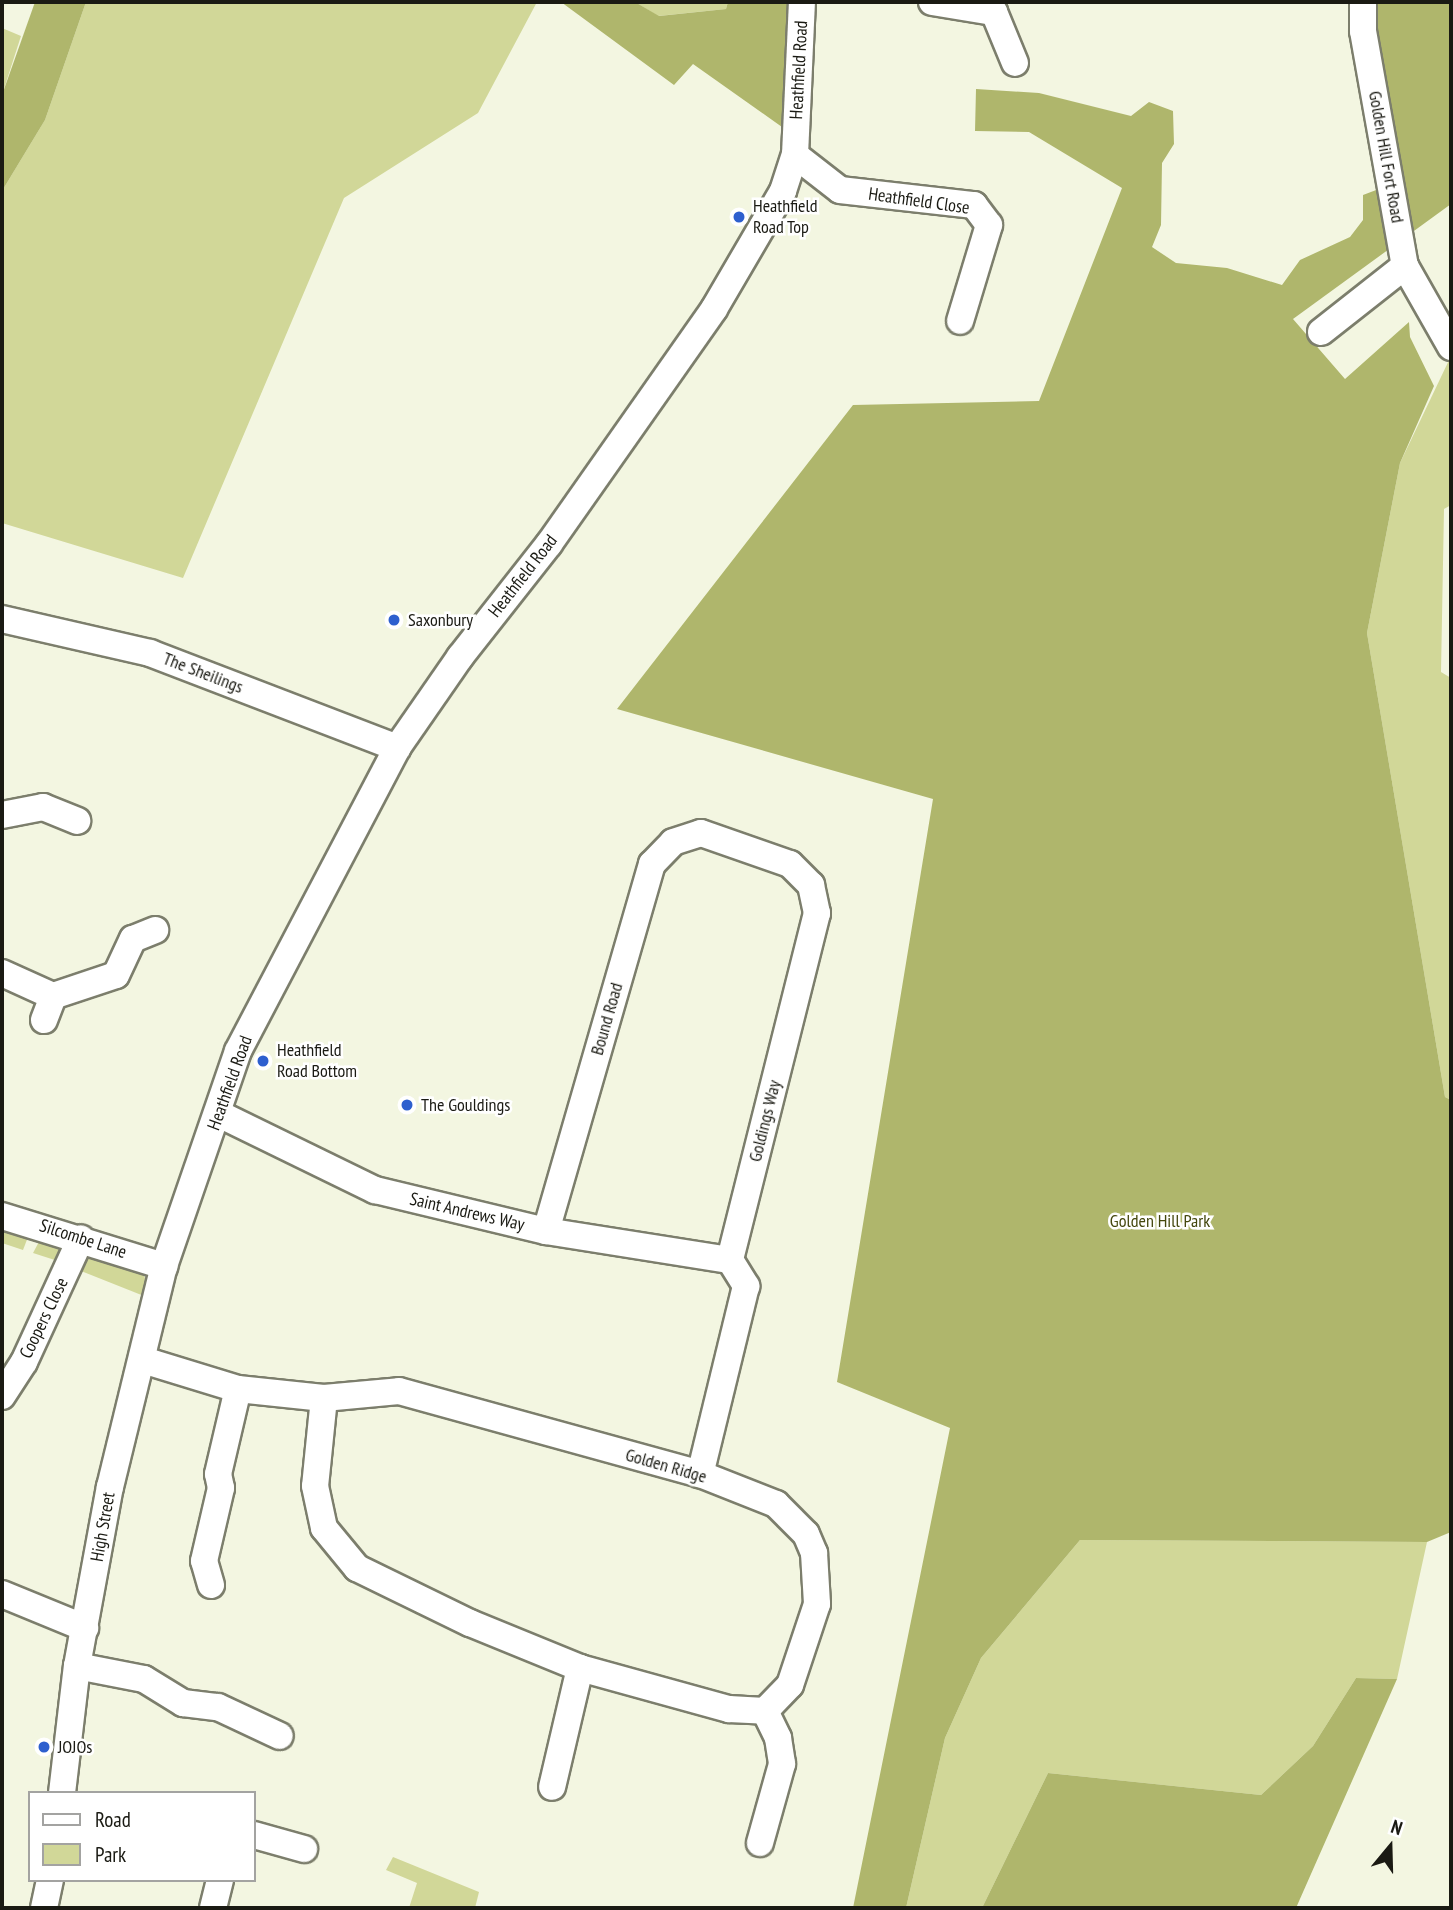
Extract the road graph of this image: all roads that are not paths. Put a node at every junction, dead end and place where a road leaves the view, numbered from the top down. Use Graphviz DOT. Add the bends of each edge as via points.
graph roads {
  1 [pos="802,2"];
  2 [pos="932,2"];
  3 [pos="1363,2"];
  4 [pos="998,7"];
  5 [pos="1015,63"];
  6 [pos="795,155"];
  7 [pos="1405,266"];
  8 [pos="960,321"];
  9 [pos="1321,332"];
  10 [pos="1451,347"];
  11 [pos="2,619"];
  12 [pos="397,748"];
  13 [pos="2,815"];
  14 [pos="77,821"];
  15 [pos="701,832"];
  16 [pos="155,930"];
  17 [pos="2,973"];
  18 [pos="219,1114"];
  19 [pos="2,1216"];
  20 [pos="546,1231"];
  21 [pos="81,1238"];
  22 [pos="730,1260"];
  23 [pos="164,1266"];
  24 [pos="143,1360"];
  25 [pos="238,1388"];
  26 [pos="2,1396"];
  27 [pos="324,1398"];
  28 [pos="700,1474"];
  29 [pos="211,1585"];
  30 [pos="2,1594"];
  31 [pos="85,1628"];
  32 [pos="77,1667"];
  33 [pos="580,1668"];
  34 [pos="765,1711"];
  35 [pos="281,1736"];
  36 [pos="552,1787"];
  37 [pos="62,1791"];
  38 [pos="256,1836"];
  39 [pos="760,1843"];
  40 [pos="304,1849"];
  41 [pos="50,1882"];
  42 [pos="220,1882"];
  43 [pos="44,1908"];
  44 [pos="213,1908"];
  1 -- 6 [label="street, Heathfield Road"];
  2 -- 4 [label="street"];
  3 -- 7 [label="street, Golden Hill Fort Road" via="1363,31"];
  4 -- 5 [label="street"];
  6 -- 8 [label="street, Heathfield Close" via="840,190 974,205 989,225"];
  6 -- 12 [label="street, Heathfield Road" via="783,191 714,309 549,544 460,657"];
  7 -- 9 [label="street"];
  7 -- 10 [label="street, Golden Hill Fort Road"];
  11 -- 12 [label="street, The Sheilings" via="150,653"];
  12 -- 18 [label="street, Heathfield Road" via="238,1051"];
  13 -- 14 [label="street" via="43,807"];
  15 -- 20 [label="street, Bound Road" via="673,842 652,864"];
  15 -- 22 [label="street, Goldings Way" via="790,864 811,885 817,913"];
  16 -- 17 [label="street" via="133,939 116,975 49,1008"];
  18 -- 20 [label="street, Saint Andrews Way" via="375,1190"];
  18 -- 23 [label="street, Heathfield Road"];
  19 -- 21 [label="street, Silcombe Lane"];
  20 -- 22 [label="street, Saint Andrews Way"];
  21 -- 23 [label="street, Silcombe Lane"];
  21 -- 26 [label="street, Coopers Close" via="24,1362"];
  22 -- 28 [label="street" via="746,1286"];
  23 -- 24 [label="street, High Street"];
  24 -- 25 [label="street, Golden Ridge"];
  24 -- 31 [label="street, High Street" via="110,1487"];
  25 -- 27 [label="street, Golden Ridge"];
  25 -- 29 [label="street" via="204,1561"];
  27 -- 28 [label="street, Golden Ridge" via="399,1391"];
  27 -- 33 [label="street" via="315,1486 324,1528 357,1568 470,1623"];
  28 -- 34 [label="street, Golden Ridge" via="776,1504 806,1534 814,1553 817,1604 790,1685"];
  30 -- 31 [label="street"];
  31 -- 32 [label="street, High Street"];
  32 -- 35 [label="street" via="144,1679 183,1703 218,1707"];
  32 -- 37 [label="street, High Street"];
  33 -- 34 [label="street" via="729,1709"];
  33 -- 36 [label="street"];
  34 -- 39 [label="street" via="778,1738 782,1764"];
  38 -- 40 [label="street"];
  41 -- 43 [label="street"];
  42 -- 44 [label="street"];
}
